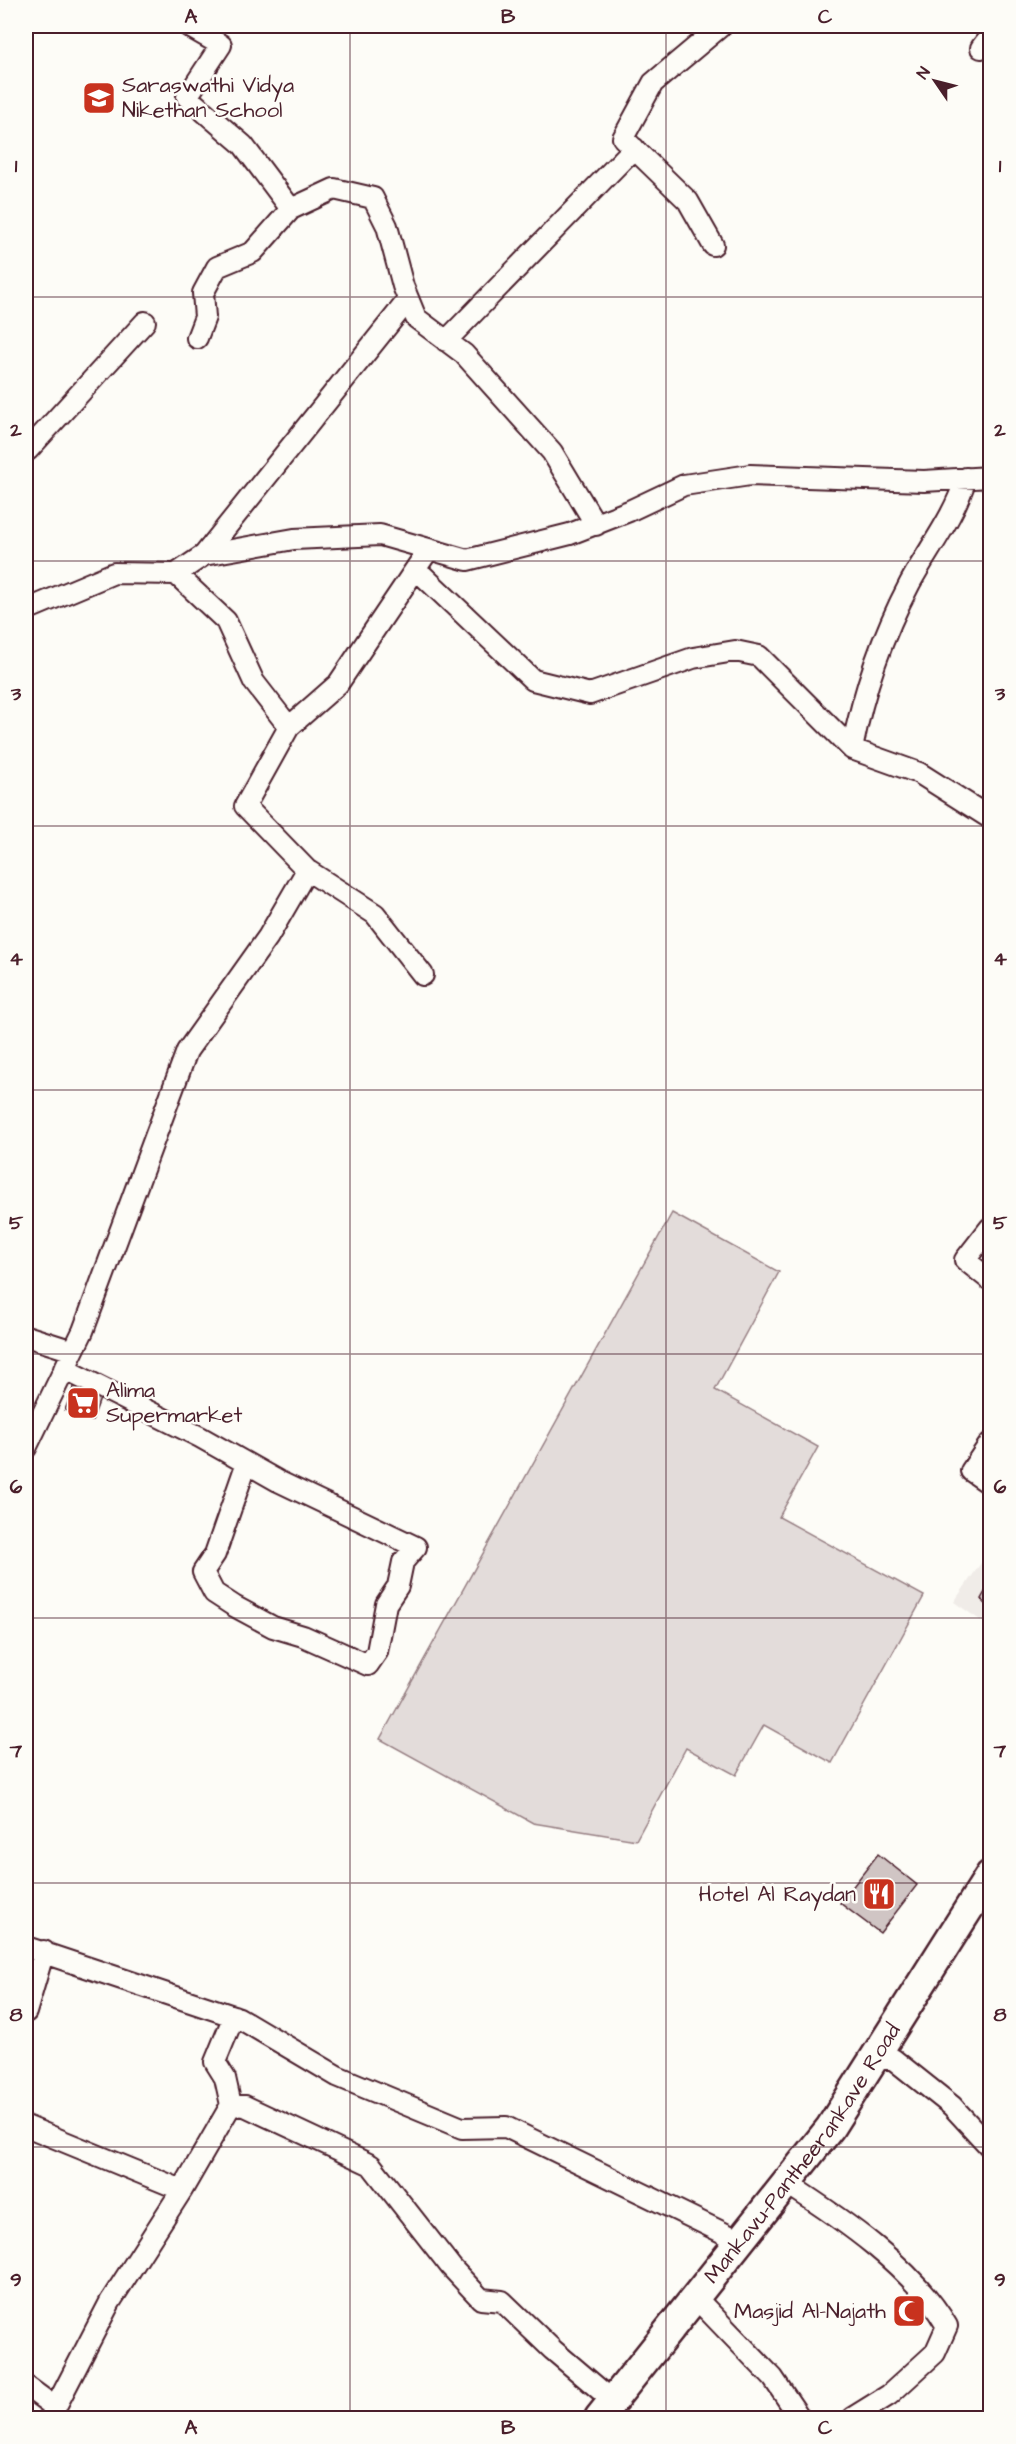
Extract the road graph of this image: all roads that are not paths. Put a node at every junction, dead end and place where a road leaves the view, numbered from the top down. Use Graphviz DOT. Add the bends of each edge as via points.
graph roads {
  1 [pos="188,26"];
  2 [pos="721,26"];
  3 [pos="634,148"];
  4 [pos="291,209"];
  5 [pos="713,245"];
  6 [pos="408,300"];
  7 [pos="145,322"];
  8 [pos="197,338"];
  9 [pos="447,341"];
  10 [pos="26,448"];
  11 [pos="990,477"];
  12 [pos="966,478"];
  13 [pos="596,525"];
  14 [pos="429,549"];
  15 [pos="204,555"];
  16 [pos="416,569"];
  17 [pos="176,574"];
  18 [pos="26,610"];
  19 [pos="289,727"];
  20 [pos="852,749"];
  21 [pos="990,819"];
  22 [pos="306,870"];
  23 [pos="423,975"];
  24 [pos="990,1228"];
  25 [pos="990,1280"];
  26 [pos="26,1336"];
  27 [pos="73,1351"];
  28 [pos="64,1369"];
  29 [pos="990,1443"];
  30 [pos="26,1448"];
  31 [pos="246,1465"];
  32 [pos="990,1484"];
  33 [pos="990,1875"];
  34 [pos="34,1949"];
  35 [pos="26,2012"];
  36 [pos="234,2016"];
  37 [pos="874,2059"];
  38 [pos="231,2105"];
  39 [pos="26,2126"];
  40 [pos="990,2147"];
  41 [pos="786,2183"];
  42 [pos="182,2190"];
  43 [pos="740,2241"];
  44 [pos="695,2297"];
  45 [pos="26,2386"];
  46 [pos="606,2410"];
  47 [pos="53,2413"];
  48 [pos="800,2418"];
  49 [pos="852,2418"];
  1 -- 4 [label="street" via="221,45 186,97 243,145"];
  2 -- 3 [label="street" via="653,83 623,138"];
  3 -- 5 [label="street" via="688,201"];
  3 -- 9 [label="street"];
  4 -- 6 [label="street" via="334,189 373,198 387,226"];
  4 -- 8 [label="street" via="253,252 217,267 203,293 205,316"];
  6 -- 9 [label="street" via="416,318"];
  6 -- 15 [label="street"];
  7 -- 10 [label="street"];
  9 -- 13 [label="street" via="464,354 552,452"];
  11 -- 12 [label="street"];
  12 -- 13 [label="street" via="924,481 750,475 684,485"];
  12 -- 20 [label="street" via="959,500 893,617"];
  13 -- 14 [label="street" via="467,560"];
  14 -- 15 [label="street" via="380,535 294,539"];
  14 -- 16 [label="street"];
  15 -- 17 [label="street"];
  16 -- 19 [label="street" via="338,684"];
  16 -- 20 [label="street" via="532,680 590,694 693,658 735,651 759,656"];
  17 -- 18 [label="street" via="114,573"];
  17 -- 19 [label="street" via="225,621 254,682"];
  19 -- 22 [label="street" via="245,806"];
  20 -- 21 [label="street" via="919,773"];
  22 -- 23 [label="street" via="375,914"];
  22 -- 27 [label="street" via="268,937 187,1051"];
  24 -- 25 [label="street" via="965,1260"];
  26 -- 27 [label="street"];
  27 -- 28 [label="street"];
  28 -- 30 [label="street"];
  28 -- 31 [label="street" via="200,1437"];
  29 -- 32 [label="street" via="971,1471"];
  31 -- 31 [label="street" via="416,1547 403,1562 398,1586 386,1604 377,1652 368,1665 273,1627 214,1593 203,1572 215,1554"];
  33 -- 37 [label="main road, Mankavu-Pantheerankave Road"];
  34 -- 35 [label="street"];
  34 -- 36 [label="street"];
  36 -- 38 [label="street" via="215,2062 225,2078"];
  36 -- 43 [label="street" via="337,2076 462,2128 506,2127"];
  37 -- 40 [label="street" via="893,2059 952,2106"];
  37 -- 41 [label="main road, Mankavu-Pantheerankave Road" via="830,2128"];
  38 -- 42 [label="street"];
  38 -- 46 [label="street" via="245,2106 371,2165 481,2299 502,2301"];
  39 -- 42 [label="street"];
  41 -- 43 [label="main road, Mankavu-Pantheerankave Road"];
  41 -- 49 [label="street" via="836,2215 888,2257 937,2308 948,2326 935,2353 889,2395"];
  42 -- 47 [label="street" via="110,2302"];
  43 -- 44 [label="main road, Mankavu-Pantheerankave Road"];
  44 -- 46 [label="main road, Mankavu-Pantheerankave Road"];
  44 -- 48 [label="street" via="773,2378"];
  45 -- 47 [label="street"];
}
